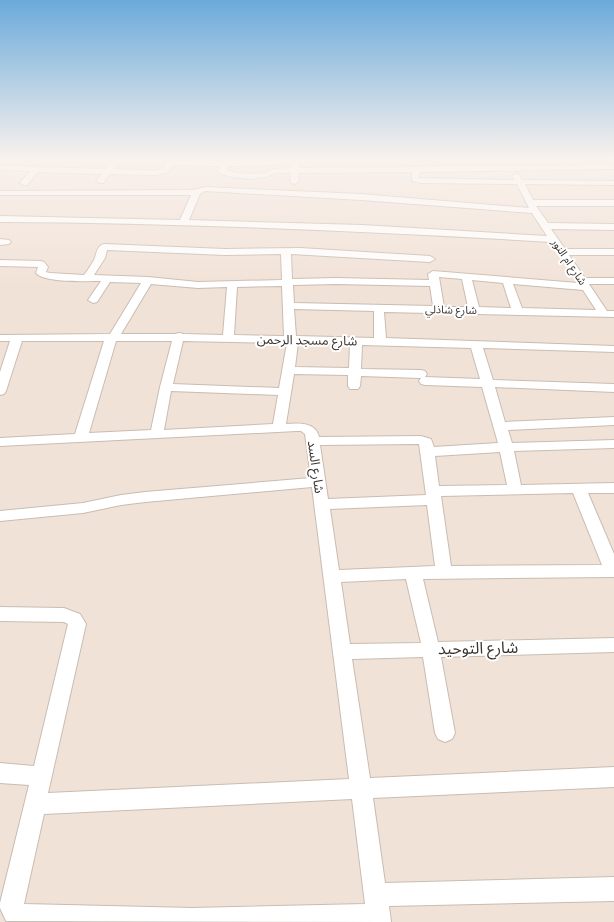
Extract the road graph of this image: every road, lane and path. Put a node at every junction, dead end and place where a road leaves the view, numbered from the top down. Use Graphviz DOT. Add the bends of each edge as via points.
graph roads {
  1 [pos="192,202"];
  2 [pos="446,202"];
  3 [pos="530,202"];
  4 [pos="614,203"];
  5 [pos="532,207"];
  6 [pos="0,219"];
  7 [pos="183,223"];
  8 [pos="545,226"];
  9 [pos="614,227"];
  10 [pos="554,239"];
  11 [pos="286,251"];
  12 [pos="562,252"];
  13 [pos="614,252"];
  14 [pos="0,263"];
  15 [pos="88,277"];
  16 [pos="466,277"];
  17 [pos="108,278"];
  18 [pos="433,279"];
  19 [pos="148,280"];
  20 [pos="507,281"];
  21 [pos="614,281"];
  22 [pos="287,282"];
  23 [pos="232,284"];
  24 [pos="584,284"];
  25 [pos="93,300"];
  26 [pos="288,306"];
  27 [pos="378,309"];
  28 [pos="439,309"];
  29 [pos="474,310"];
  30 [pos="517,310"];
  31 [pos="609,314"];
  32 [pos="179,336"];
  33 [pos="112,337"];
  34 [pos="0,338"];
  35 [pos="17,338"];
  36 [pos="228,338"];
  37 [pos="291,339"];
  38 [pos="356,341"];
  39 [pos="380,341"];
  40 [pos="476,344"];
  41 [pos="614,349"];
  42 [pos="288,370"];
  43 [pos="355,372"];
  44 [pos="487,384"];
  45 [pos="354,386"];
  46 [pos="166,387"];
  47 [pos="614,388"];
  48 [pos="0,391"];
  49 [pos="285,392"];
  50 [pos="609,421"];
  51 [pos="500,426"];
  52 [pos="279,428"];
  53 [pos="157,433"];
  54 [pos="81,438"];
  55 [pos="312,441"];
  56 [pos="0,442"];
  57 [pos="613,446"];
  58 [pos="506,447"];
  59 [pos="428,452"];
  60 [pos="318,482"];
  61 [pos="578,488"];
  62 [pos="614,488"];
  63 [pos="515,489"];
  64 [pos="434,496"];
  65 [pos="321,504"];
  66 [pos="0,516"];
  67 [pos="613,571"];
  68 [pos="444,572"];
  69 [pos="413,573"];
  70 [pos="332,576"];
  71 [pos="0,614"];
  72 [pos="614,645"];
  73 [pos="431,649"];
  74 [pos="343,652"];
  75 [pos="445,733"];
  76 [pos="0,773"];
  77 [pos="42,776"];
  78 [pos="614,777"];
  79 [pos="361,789"];
  80 [pos="34,804"];
  81 [pos="614,889"];
  82 [pos="378,911"];
  1 -- 7 [label="street"];
  2 -- 5 [label="street"];
  3 -- 5 [label="street, شارع ام النور"];
  4 -- 5 [label="street"];
  5 -- 8 [label="street, شارع ام النور"];
  6 -- 7 [label="street"];
  7 -- 10 [label="street" via="383,229"];
  8 -- 9 [label="street"];
  8 -- 10 [label="street, شارع ام النور"];
  10 -- 12 [label="street, شارع ام النور"];
  11 -- 15 [label="street" via="225,252 107,247 101,251 100,258"];
  11 -- 18 [label="street" via="430,257"];
  11 -- 22 [label="street"];
  12 -- 13 [label="street"];
  12 -- 24 [label="street, شارع ام النور"];
  14 -- 15 [label="street" via="38,263 43,265 41,272 45,275"];
  15 -- 17 [label="street"];
  16 -- 18 [label="street"];
  16 -- 20 [label="street"];
  16 -- 29 [label="street"];
  17 -- 19 [label="street"];
  17 -- 25 [label="street"];
  18 -- 22 [label="street"];
  18 -- 28 [label="street"];
  19 -- 23 [label="street" via="198,285"];
  19 -- 33 [label="street"];
  20 -- 24 [label="street"];
  20 -- 30 [label="street"];
  21 -- 24 [label="street"];
  22 -- 23 [label="street"];
  22 -- 26 [label="street"];
  23 -- 36 [label="street"];
  24 -- 31 [label="street, شارع ام النور"];
  26 -- 27 [label="street, شارع شاذلي"];
  26 -- 37 [label="street"];
  27 -- 28 [label="street, شارع شاذلي"];
  27 -- 39 [label="street"];
  28 -- 29 [label="street, شارع شاذلي"];
  29 -- 30 [label="street, شارع شاذلي"];
  30 -- 31 [label="street, شارع شاذلي"];
  32 -- 33 [label="street, شارع مسجد الرحمن"];
  32 -- 36 [label="street, شارع مسجد الرحمن"];
  32 -- 46 [label="street"];
  33 -- 35 [label="street, شارع مسجد الرحمن"];
  33 -- 54 [label="street"];
  34 -- 35 [label="street, شارع مسجد الرحمن"];
  35 -- 48 [label="street"];
  36 -- 37 [label="street, شارع مسجد الرحمن"];
  37 -- 38 [label="street, شارع مسجد الرحمن"];
  37 -- 42 [label="street"];
  38 -- 39 [label="street, شارع مسجد الرحمن"];
  38 -- 43 [label="street"];
  39 -- 40 [label="street, شارع مسجد الرحمن"];
  40 -- 41 [label="street, شارع مسجد الرحمن"];
  40 -- 44 [label="street"];
  42 -- 43 [label="street"];
  42 -- 49 [label="street"];
  43 -- 44 [label="street"];
  43 -- 45 [label="street"];
  44 -- 47 [label="street"];
  44 -- 51 [label="street"];
  46 -- 49 [label="street"];
  46 -- 53 [label="street"];
  49 -- 52 [label="street"];
  50 -- 51 [label="street"];
  50 -- 57 [label="street"];
  51 -- 58 [label="street"];
  52 -- 53 [label="street, شارع السد"];
  52 -- 55 [label="street, شارع السد" via="306,429 312,434"];
  53 -- 54 [label="street, شارع السد"];
  54 -- 56 [label="street, شارع السد"];
  55 -- 59 [label="street" via="421,440 426,443"];
  55 -- 60 [label="street, شارع السد"];
  57 -- 58 [label="street"];
  58 -- 59 [label="street"];
  58 -- 63 [label="street"];
  59 -- 64 [label="street"];
  60 -- 65 [label="street, شارع السد"];
  60 -- 66 [label="street" via="145,497 83,508"];
  61 -- 62 [label="street"];
  61 -- 63 [label="street"];
  61 -- 67 [label="street"];
  63 -- 64 [label="street"];
  64 -- 65 [label="street"];
  64 -- 68 [label="street"];
  65 -- 70 [label="street, شارع السد"];
  67 -- 68 [label="street"];
  68 -- 69 [label="street"];
  69 -- 70 [label="street"];
  69 -- 73 [label="street"];
  70 -- 74 [label="street, شارع السد"];
  71 -- 77 [label="street" via="72,616 78,624"];
  72 -- 73 [label="street, شارع التوحيد"];
  73 -- 74 [label="street, شارع التوحيد"];
  73 -- 75 [label="street"];
  74 -- 79 [label="street, شارع السد"];
  76 -- 77 [label="street"];
  77 -- 80 [label="street"];
  78 -- 79 [label="street"];
  79 -- 80 [label="street"];
  79 -- 82 [label="street, شارع السد"];
  80 -- 82 [label="street" via="12,903 14,913 20,916 192,920"];
  81 -- 82 [label="street"];
}
